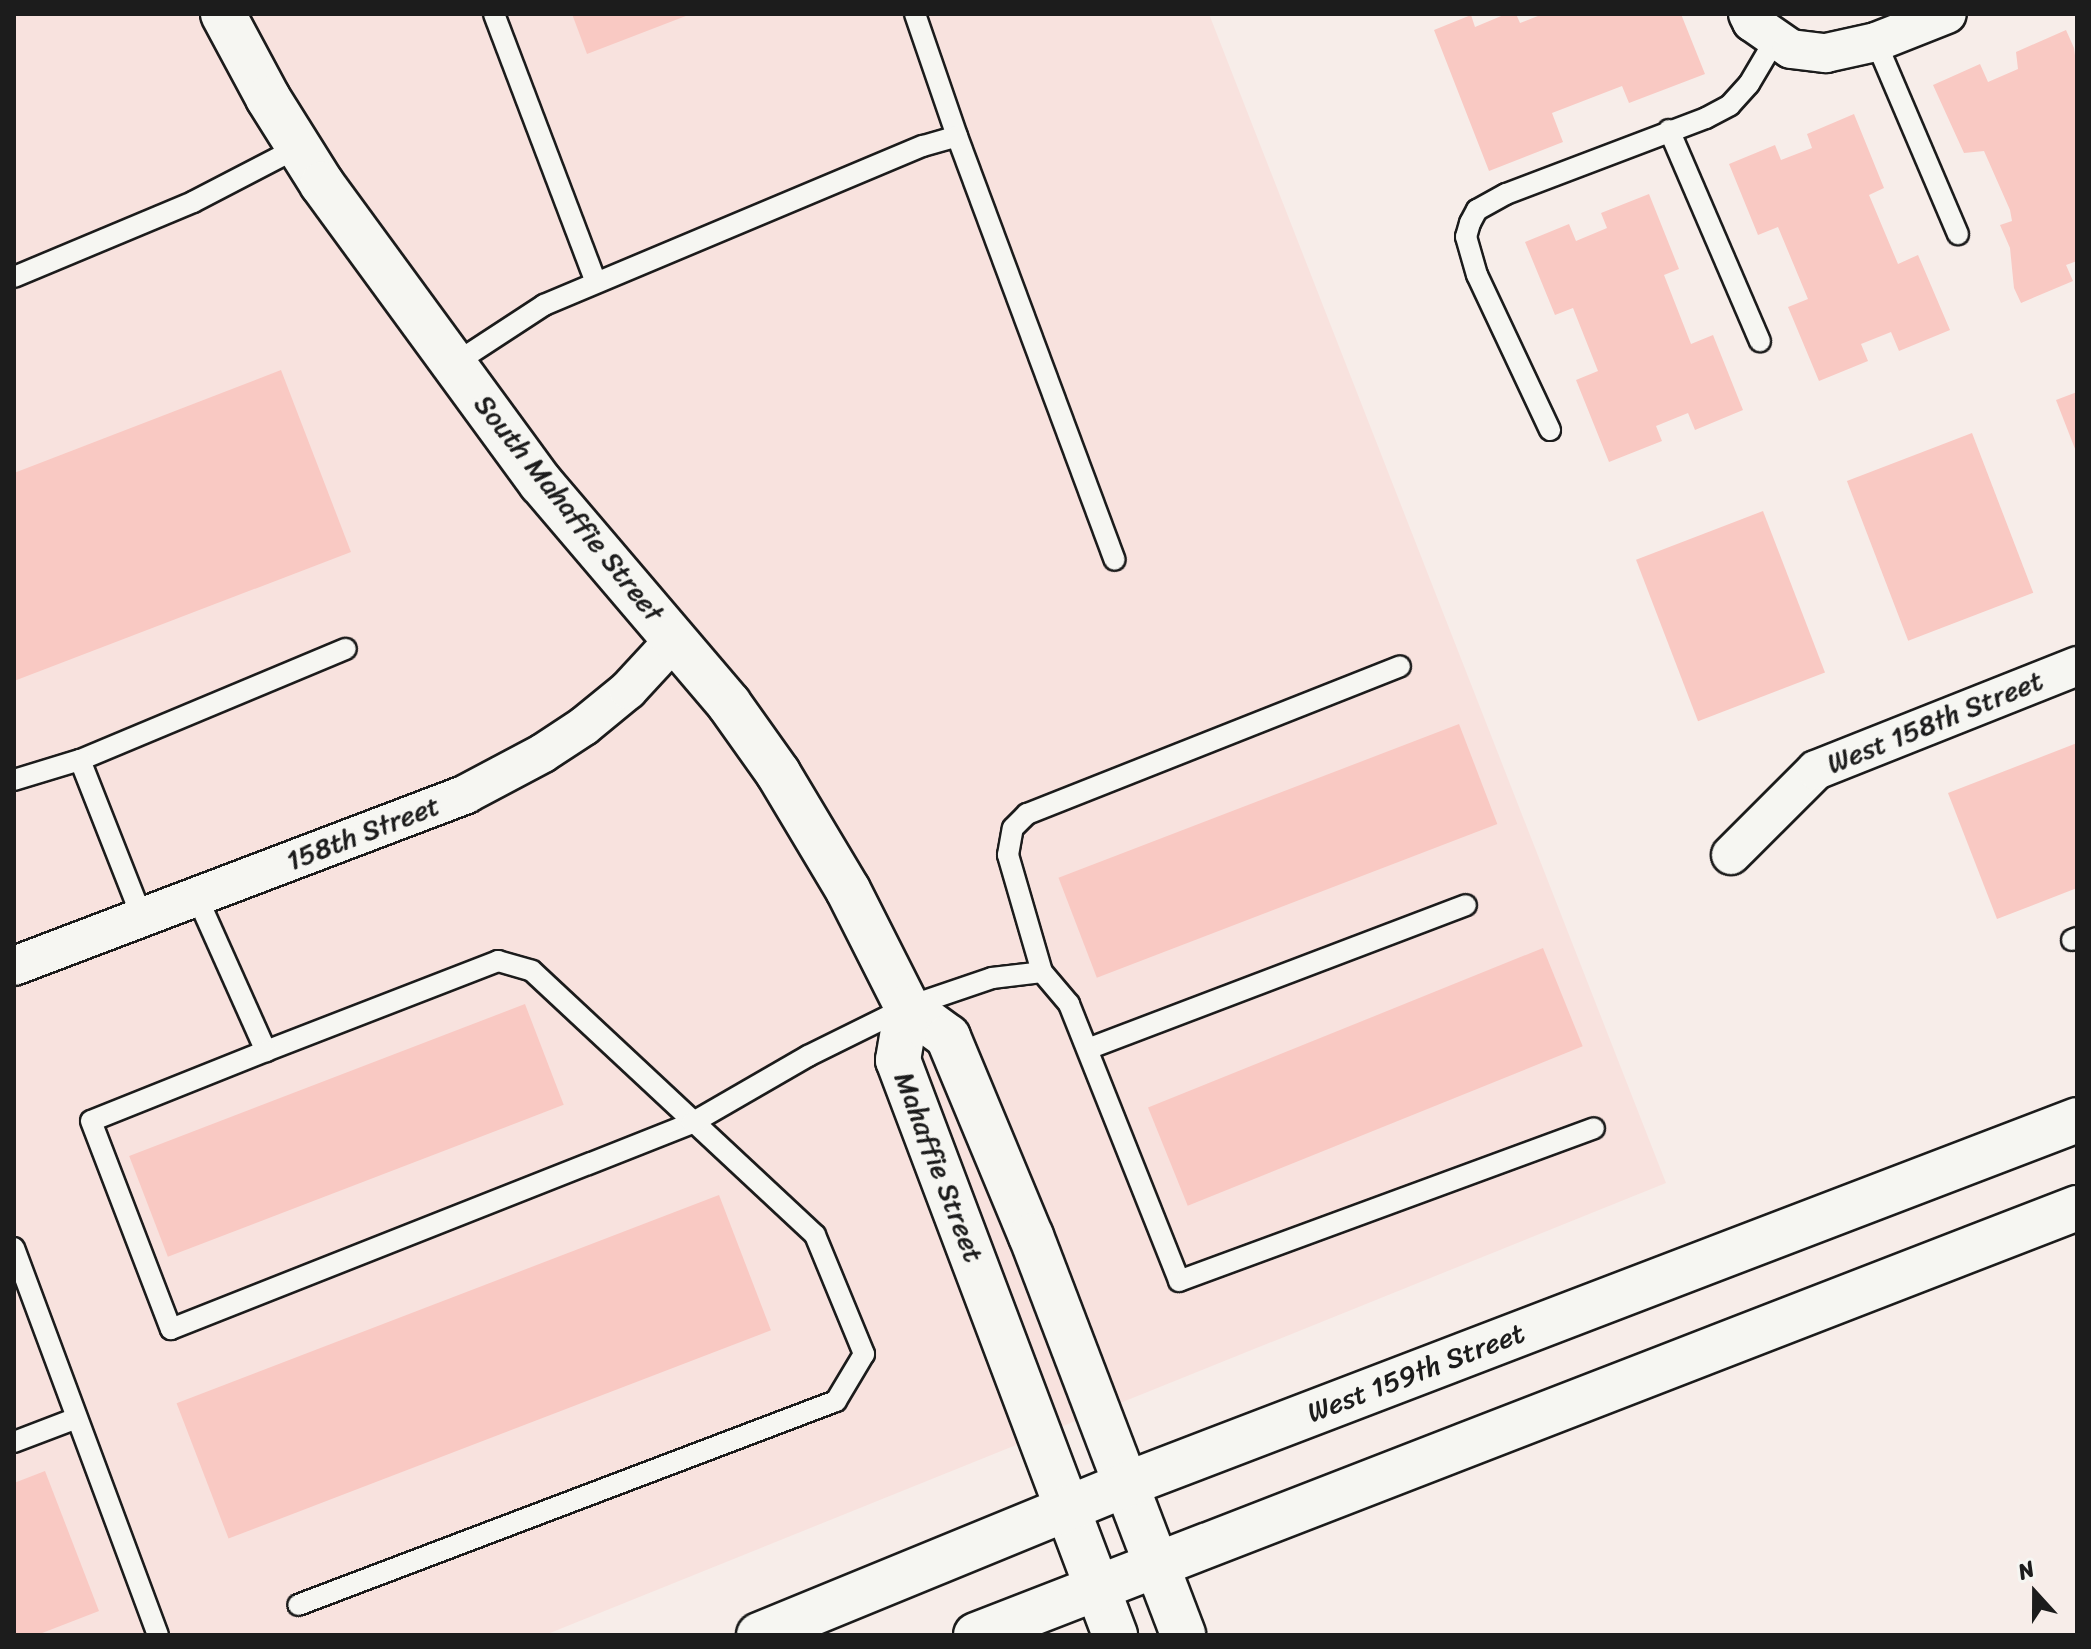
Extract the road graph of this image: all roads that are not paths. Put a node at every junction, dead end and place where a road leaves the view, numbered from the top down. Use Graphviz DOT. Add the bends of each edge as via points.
graph roads {
  1 [pos="223,14"];
  2 [pos="494,14"];
  3 [pos="915,14"];
  4 [pos="1748,14"];
  5 [pos="1947,14"];
  6 [pos="1876,42"];
  7 [pos="1783,45"];
  8 [pos="1669,130"];
  9 [pos="957,136"];
  10 [pos="299,147"];
  11 [pos="1958,234"];
  12 [pos="14,277"];
  13 [pos="596,282"];
  14 [pos="1760,341"];
  15 [pos="454,364"];
  16 [pos="1550,430"];
  17 [pos="1115,560"];
  18 [pos="675,639"];
  19 [pos="346,649"];
  20 [pos="1400,666"];
  21 [pos="2077,666"];
  22 [pos="80,760"];
  23 [pos="14,780"];
  24 [pos="1731,855"];
  25 [pos="197,897"];
  26 [pos="1466,905"];
  27 [pos="142,917"];
  28 [pos="14,966"];
  29 [pos="1042,972"];
  30 [pos="907,1007"];
  31 [pos="1090,1048"];
  32 [pos="266,1051"];
  33 [pos="2077,1120"];
  34 [pos="692,1123"];
  35 [pos="1594,1128"];
  36 [pos="2077,1208"];
  37 [pos="14,1248"];
  38 [pos="77,1418"];
  39 [pos="14,1442"];
  40 [pos="1127,1484"];
  41 [pos="1068,1508"];
  42 [pos="1158,1567"];
  43 [pos="1099,1589"];
  44 [pos="298,1605"];
  45 [pos="158,1635"];
  46 [pos="759,1635"];
  47 [pos="976,1635"];
  48 [pos="1115,1635"];
  49 [pos="1183,1635"];
  1 -- 10 [label="street, South Mahaffie Street"];
  2 -- 13 [label="lane"];
  3 -- 9 [label="lane"];
  4 -- 7 [label="street"];
  5 -- 6 [label="street"];
  6 -- 7 [label="street" via="1826,53"];
  6 -- 11 [label="lane"];
  7 -- 8 [label="lane" via="1730,105"];
  8 -- 14 [label="lane"];
  8 -- 16 [label="lane" via="1506,194 1477,210 1470,223 1466,237 1477,275"];
  9 -- 13 [label="lane"];
  9 -- 17 [label="lane"];
  10 -- 12 [label="lane" via="193,202"];
  10 -- 15 [label="street, South Mahaffie Street"];
  13 -- 15 [label="lane" via="544,305"];
  15 -- 18 [label="street, South Mahaffie Street" via="541,483"];
  18 -- 25 [label="street, 158th Street" via="628,690 543,753 466,794"];
  18 -- 30 [label="street, South Mahaffie Street" via="778,773 848,890"];
  19 -- 22 [label="lane"];
  20 -- 29 [label="lane" via="1027,814 1013,828 1008,855"];
  21 -- 24 [label="street, West 158th Street" via="1816,770"];
  22 -- 23 [label="lane"];
  22 -- 27 [label="lane"];
  25 -- 27 [label="street, 158th Street"];
  25 -- 32 [label="lane"];
  26 -- 31 [label="lane"];
  27 -- 28 [label="street, 158th Street"];
  29 -- 30 [label="lane" via="992,978"];
  29 -- 31 [label="lane" via="1069,1004"];
  30 -- 34 [label="lane"];
  30 -- 40 [label="street, Mahaffie Street" via="948,1037"];
  30 -- 41 [label="street, Mahaffie Street" via="898,1060"];
  31 -- 35 [label="lane" via="1179,1281"];
  32 -- 34 [label="lane" via="498,961 532,971"];
  32 -- 34 [label="lane" via="91,1121 171,1329"];
  33 -- 40 [label="street, West 159th Street"];
  34 -- 44 [label="lane" via="815,1235 864,1354 836,1401"];
  36 -- 42 [label="street"];
  37 -- 38 [label="lane"];
  38 -- 39 [label="lane"];
  38 -- 45 [label="lane"];
  40 -- 41 [label="street, West 159th Street"];
  40 -- 42 [label="street, Mahaffie Street"];
  41 -- 43 [label="street, Mahaffie Street"];
  41 -- 46 [label="street, West 159th Street"];
  42 -- 43 [label="street"];
  42 -- 49 [label="street, Mahaffie Street"];
  43 -- 47 [label="street"];
  43 -- 48 [label="street, Mahaffie Street"];
}
